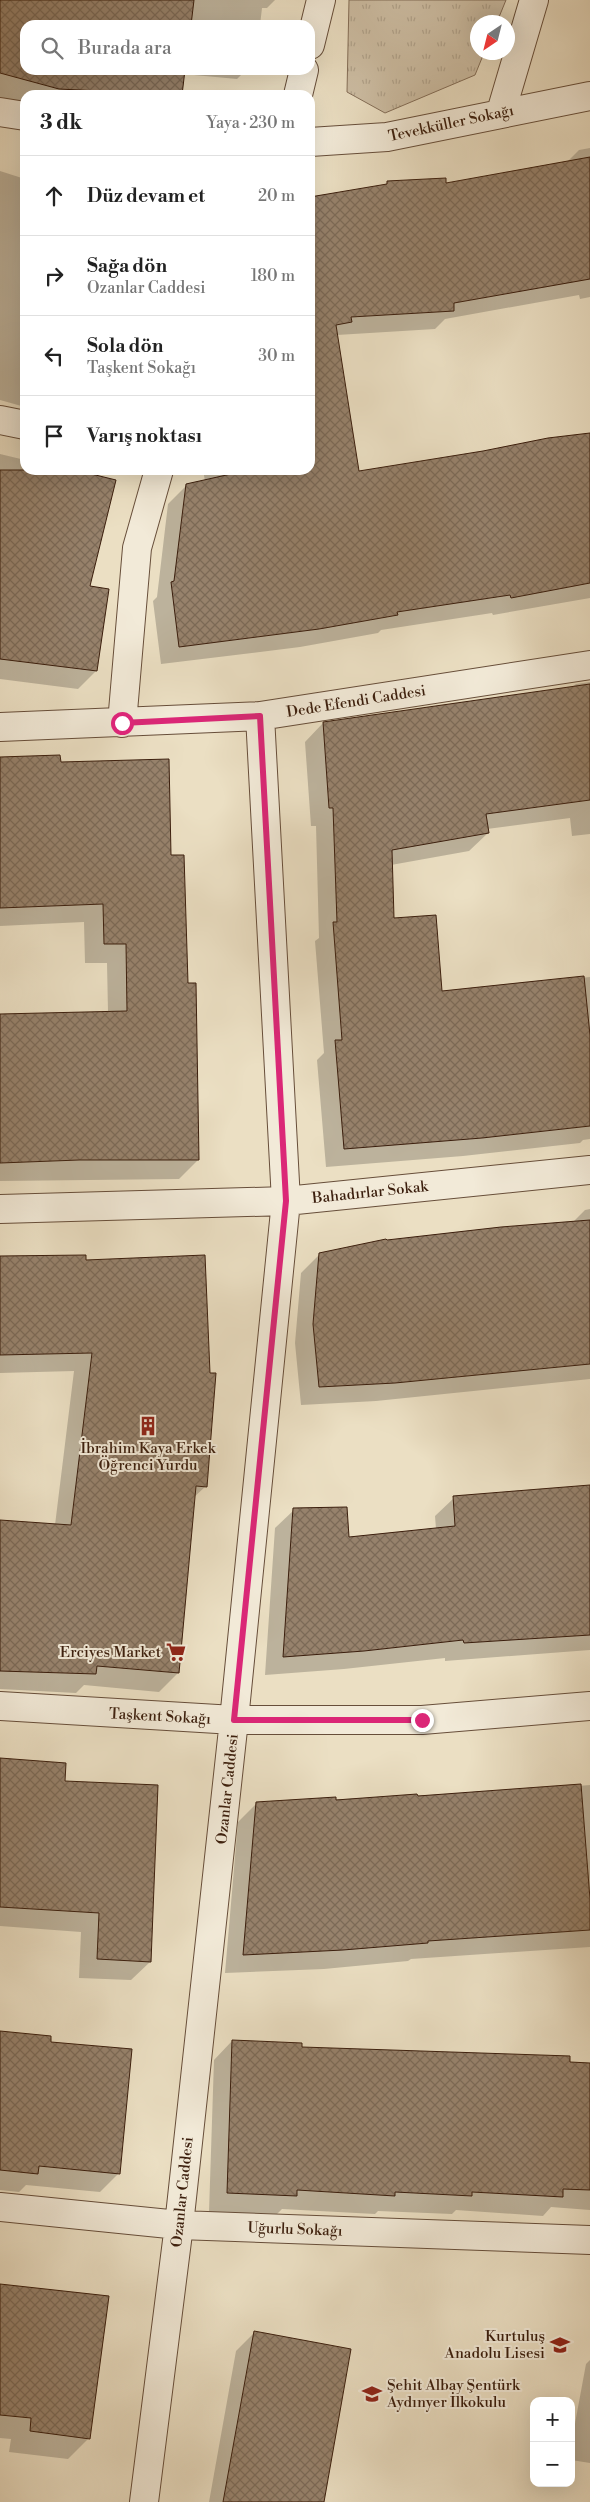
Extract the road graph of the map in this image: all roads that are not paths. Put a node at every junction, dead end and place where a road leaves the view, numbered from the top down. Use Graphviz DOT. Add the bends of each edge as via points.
graph roads {
  1 [pos="321,0"];
  2 [pos="534,0"];
  3 [pos="315,25"];
  4 [pos="303,75"];
  5 [pos="299,90"];
  6 [pos="590,96"];
  7 [pos="0,112"];
  8 [pos="501,112"];
  9 [pos="20,115"];
  10 [pos="315,142"];
  11 [pos="0,420"];
  12 [pos="20,424"];
  13 [pos="158,475"];
  14 [pos="590,664"];
  15 [pos="260,716"];
  16 [pos="122,723"];
  17 [pos="0,727"];
  18 [pos="590,1170"];
  19 [pos="286,1201"];
  20 [pos="0,1209"];
  21 [pos="0,1706"];
  22 [pos="590,1706"];
  23 [pos="234,1720"];
  24 [pos="0,2207"];
  25 [pos="179,2225"];
  26 [pos="590,2240"];
  27 [pos="144,2502"];
  1 -- 3 [label="street"];
  2 -- 8 [label="street"];
  4 -- 5 [label="street"];
  6 -- 8 [label="street, Tevekküller Sokağı"];
  7 -- 9 [label="street"];
  8 -- 10 [label="street, Tevekküller Sokağı" via="387,137"];
  11 -- 12 [label="street"];
  13 -- 16 [label="street" via="137,548"];
  14 -- 15 [label="street, Dede Efendi Caddesi"];
  15 -- 16 [label="street, Dede Efendi Caddesi"];
  15 -- 19 [label="street, Ozanlar Caddesi"];
  16 -- 17 [label="street, Dede Efendi Caddesi"];
  18 -- 19 [label="street, Bahadırlar Sokak"];
  19 -- 20 [label="street, Bahadırlar Sokak"];
  19 -- 23 [label="street, Ozanlar Caddesi"];
  21 -- 23 [label="street, Taşkent Sokağı"];
  22 -- 23 [label="street, Taşkent Sokağı" via="422,1720"];
  23 -- 25 [label="street, Ozanlar Caddesi"];
  24 -- 25 [label="street, Uğurlu Sokağı"];
  25 -- 26 [label="street, Uğurlu Sokağı"];
  25 -- 27 [label="street, Ozanlar Caddesi"];
}
